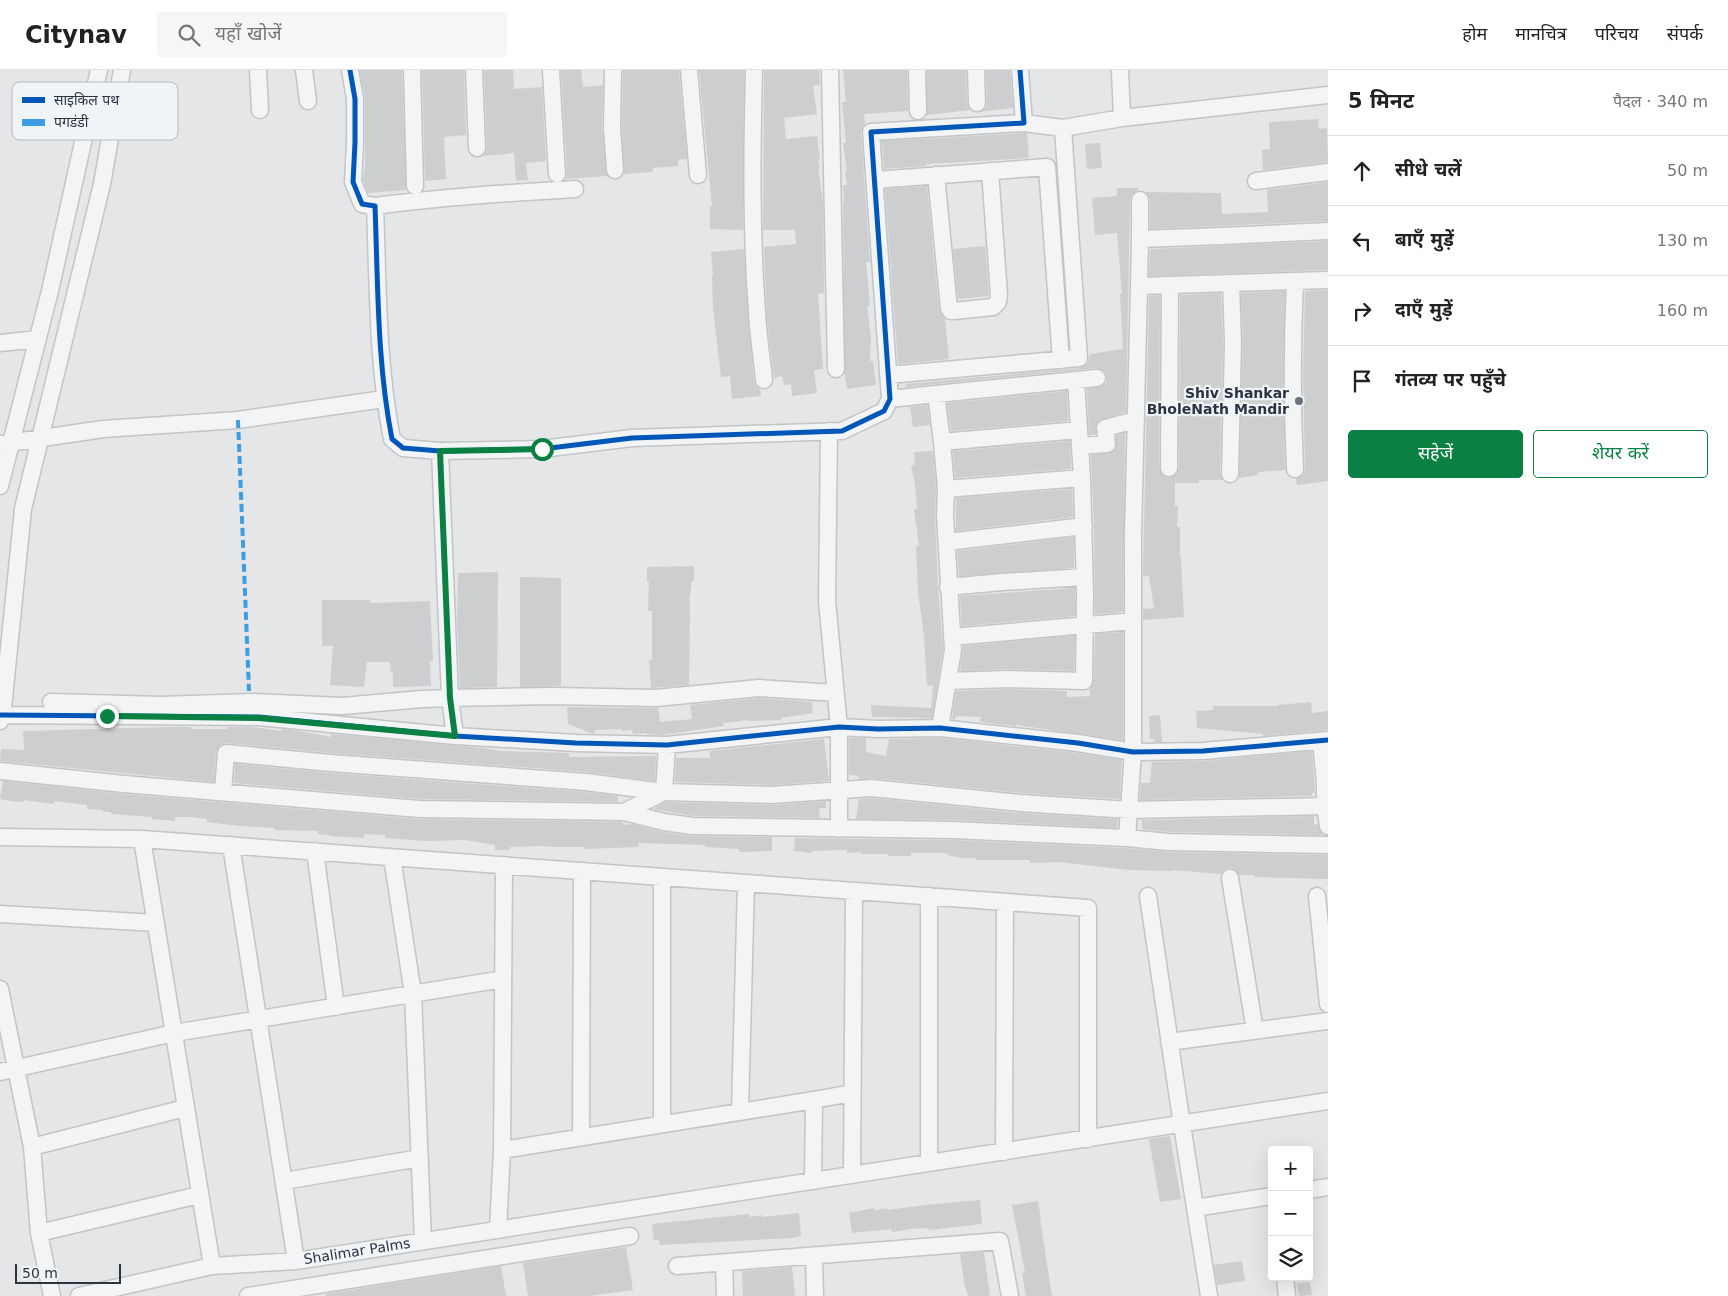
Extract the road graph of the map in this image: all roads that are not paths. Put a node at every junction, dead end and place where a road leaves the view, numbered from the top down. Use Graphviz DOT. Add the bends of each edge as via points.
graph roads {
  1 [pos="258,70"];
  2 [pos="304,70"];
  3 [pos="350,70"];
  4 [pos="412,70"];
  5 [pos="474,70"];
  6 [pos="551,70"];
  7 [pos="612,70"];
  8 [pos="689,70"];
  9 [pos="754,70"];
  10 [pos="830,70"];
  11 [pos="917,70"];
  12 [pos="976,70"];
  13 [pos="1020,70"];
  14 [pos="1120,70"];
  15 [pos="1328,95"];
  16 [pos="308,101"];
  17 [pos="978,103"];
  18 [pos="260,110"];
  19 [pos="918,111"];
  20 [pos="1122,118"];
  21 [pos="1024,123"];
  22 [pos="1063,128"];
  23 [pos="83,140"];
  24 [pos="110,140"];
  25 [pos="477,148"];
  26 [pos="1066,165"];
  27 [pos="1047,167"];
  28 [pos="615,170"];
  29 [pos="990,171"];
  30 [pos="1328,172"];
  31 [pos="557,174"];
  32 [pos="698,175"];
  33 [pos="936,175"];
  34 [pos="874,180"];
  35 [pos="1256,181"];
  36 [pos="415,186"];
  37 [pos="575,189"];
  38 [pos="1140,200"];
  39 [pos="375,206"];
  40 [pos="1328,231"];
  41 [pos="1140,239"];
  42 [pos="1328,280"];
  43 [pos="1295,282"];
  44 [pos="1231,283"];
  45 [pos="1139,286"];
  46 [pos="1170,286"];
  47 [pos="38,339"];
  48 [pos="0,343"];
  49 [pos="1061,360"];
  50 [pos="836,369"];
  51 [pos="888,375"];
  52 [pos="1098,378"];
  53 [pos="764,380"];
  54 [pos="1076,380"];
  55 [pos="936,394"];
  56 [pos="384,399"];
  57 [pos="890,399"];
  58 [pos="1136,420"];
  59 [pos="829,431"];
  60 [pos="41,438"];
  61 [pos="1079,438"];
  62 [pos="942,442"];
  63 [pos="5,444"];
  64 [pos="440,451"];
  65 [pos="1169,468"];
  66 [pos="1295,469"];
  67 [pos="1230,474"];
  68 [pos="1082,478"];
  69 [pos="0,486"];
  70 [pos="946,489"];
  71 [pos="1084,526"];
  72 [pos="947,542"];
  73 [pos="1084,577"];
  74 [pos="948,587"];
  75 [pos="1133,621"];
  76 [pos="1085,624"];
  77 [pos="952,636"];
  78 [pos="948,681"];
  79 [pos="835,693"];
  80 [pos="450,698"];
  81 [pos="51,702"];
  82 [pos="1,717"];
  83 [pos="839,727"];
  84 [pos="940,728"];
  85 [pos="455,736"];
  86 [pos="1325,740"];
  87 [pos="667,745"];
  88 [pos="1133,752"];
  89 [pos="0,771"];
  90 [pos="1326,784"];
  91 [pos="223,791"];
  92 [pos="840,791"];
  93 [pos="664,792"];
  94 [pos="1325,806"];
  95 [pos="1130,810"];
  96 [pos="624,812"];
  97 [pos="1328,826"];
  98 [pos="839,829"];
  99 [pos="0,837"];
  100 [pos="1127,838"];
  101 [pos="142,839"];
  102 [pos="231,845"];
  103 [pos="1328,845"];
  104 [pos="315,851"];
  105 [pos="392,857"];
  106 [pos="504,865"];
  107 [pos="582,871"];
  108 [pos="662,877"];
  109 [pos="1230,878"];
  110 [pos="746,883"];
  111 [pos="854,891"];
  112 [pos="929,896"];
  113 [pos="1148,896"];
  114 [pos="1317,896"];
  115 [pos="1005,902"];
  116 [pos="0,914"];
  117 [pos="156,923"];
  118 [pos="1325,954"];
  119 [pos="503,979"];
  120 [pos="0,989"];
  121 [pos="413,994"];
  122 [pos="1328,1004"];
  123 [pos="336,1007"];
  124 [pos="258,1018"];
  125 [pos="1328,1021"];
  126 [pos="1255,1031"];
  127 [pos="174,1033"];
  128 [pos="1169,1042"];
  129 [pos="8,1071"];
  130 [pos="852,1093"];
  131 [pos="814,1100"];
  132 [pos="1328,1101"];
  133 [pos="185,1108"];
  134 [pos="740,1112"];
  135 [pos="662,1124"];
  136 [pos="1182,1125"];
  137 [pos="581,1137"];
  138 [pos="1088,1139"];
  139 [pos="32,1147"];
  140 [pos="502,1150"];
  141 [pos="1004,1152"];
  142 [pos="420,1158"];
  143 [pos="929,1164"];
  144 [pos="852,1175"];
  145 [pos="284,1181"];
  146 [pos="814,1181"];
  147 [pos="1328,1187"];
  148 [pos="1313,1189"];
  149 [pos="200,1195"];
  150 [pos="1268,1197"];
  151 [pos="1195,1208"];
  152 [pos="498,1230"];
  153 [pos="39,1233"];
  154 [pos="630,1236"];
  155 [pos="423,1241"];
  156 [pos="814,1256"];
  157 [pos="296,1261"];
  158 [pos="724,1262"];
  159 [pos="212,1266"];
  160 [pos="677,1266"];
  161 [pos="1285,1281"];
  162 [pos="277,1294"];
  163 [pos="52,1296"];
  164 [pos="79,1296"];
  165 [pos="248,1296"];
  166 [pos="725,1296"];
  167 [pos="815,1296"];
  168 [pos="1010,1296"];
  169 [pos="1210,1296"];
  170 [pos="1287,1296"];
  1 -- 18 [label="street"];
  2 -- 16 [label="street"];
  3 -- 39 [label="street" via="355,99 353,182 362,204"];
  4 -- 36 [label="street"];
  5 -- 25 [label="street"];
  6 -- 31 [label="street"];
  7 -- 28 [label="street"];
  8 -- 32 [label="street"];
  9 -- 53 [label="street" via="754,236"];
  10 -- 50 [label="street"];
  11 -- 19 [label="street"];
  12 -- 17 [label="street"];
  13 -- 21 [label="street"];
  14 -- 20 [label="street"];
  15 -- 20 [label="street"];
  20 -- 22 [label="street"];
  21 -- 22 [label="street"];
  21 -- 34 [label="street" via="871,132"];
  22 -- 26 [label="street"];
  23 -- 47 [label="street"];
  24 -- 60 [label="street"];
  26 -- 27 [label="street"];
  26 -- 49 [label="street" via="1079,358"];
  27 -- 29 [label="street"];
  27 -- 49 [label="street"];
  29 -- 33 [label="street"];
  29 -- 33 [label="street" via="998,302 993,308 954,311 949,308"];
  30 -- 35 [label="street"];
  33 -- 34 [label="street"];
  34 -- 51 [label="street"];
  37 -- 39 [label="street"];
  38 -- 41 [label="street"];
  39 -- 56 [label="street"];
  40 -- 41 [label="street"];
  41 -- 45 [label="street"];
  42 -- 43 [label="street"];
  43 -- 44 [label="street"];
  43 -- 66 [label="street" via="1292,337"];
  44 -- 46 [label="street"];
  44 -- 67 [label="street"];
  45 -- 46 [label="street"];
  45 -- 58 [label="street"];
  46 -- 65 [label="street"];
  47 -- 48 [label="street"];
  47 -- 63 [label="street"];
  49 -- 51 [label="street"];
  51 -- 57 [label="street"];
  52 -- 54 [label="street"];
  54 -- 55 [label="street"];
  54 -- 61 [label="street"];
  55 -- 57 [label="street"];
  55 -- 62 [label="street"];
  56 -- 60 [label="street" via="238,420 103,429"];
  56 -- 64 [label="street" via="392,439 403,448"];
  57 -- 59 [label="street" via="884,411 842,431"];
  58 -- 61 [label="street" via="1105,428 1107,444"];
  58 -- 75 [label="street"];
  59 -- 64 [label="street" via="632,438 542,449"];
  59 -- 79 [label="street" via="827,601"];
  60 -- 63 [label="street"];
  60 -- 82 [label="street" via="23,509"];
  61 -- 62 [label="street"];
  61 -- 68 [label="street"];
  62 -- 70 [label="street"];
  63 -- 69 [label="street"];
  64 -- 80 [label="street"];
  68 -- 70 [label="street"];
  68 -- 71 [label="street"];
  70 -- 72 [label="street"];
  71 -- 72 [label="street"];
  71 -- 73 [label="street"];
  72 -- 74 [label="street"];
  73 -- 74 [label="street"];
  73 -- 76 [label="street"];
  74 -- 77 [label="street"];
  75 -- 76 [label="street"];
  75 -- 88 [label="street"];
  76 -- 77 [label="street"];
  76 -- 78 [label="street" via="1084,681"];
  77 -- 78 [label="street"];
  78 -- 84 [label="street"];
  79 -- 80 [label="street" via="759,688 656,698"];
  79 -- 83 [label="street"];
  80 -- 81 [label="street" via="342,706 251,702 161,705"];
  80 -- 85 [label="street"];
  82 -- 85 [label="street" via="259,718"];
  83 -- 84 [label="street"];
  83 -- 87 [label="street"];
  83 -- 92 [label="street"];
  84 -- 88 [label="street"];
  85 -- 87 [label="street"];
  86 -- 88 [label="street" via="1203,751"];
  86 -- 90 [label="street"];
  87 -- 93 [label="street"];
  88 -- 95 [label="street"];
  89 -- 91 [label="street"];
  90 -- 94 [label="street"];
  91 -- 93 [label="street" via="226,753 586,782"];
  91 -- 96 [label="street" via="419,809"];
  92 -- 93 [label="street" via="771,795"];
  92 -- 95 [label="street" via="871,788"];
  92 -- 98 [label="street"];
  93 -- 96 [label="street"];
  94 -- 95 [label="street"];
  94 -- 97 [label="street"];
  95 -- 100 [label="street"];
  96 -- 98 [label="street" via="692,826"];
  98 -- 100 [label="street" via="952,830"];
  99 -- 101 [label="street"];
  100 -- 103 [label="street" via="1168,842"];
  101 -- 102 [label="street"];
  101 -- 117 [label="street"];
  102 -- 104 [label="street"];
  102 -- 124 [label="street"];
  104 -- 105 [label="street"];
  104 -- 123 [label="street"];
  105 -- 106 [label="street"];
  105 -- 121 [label="street"];
  106 -- 107 [label="street"];
  106 -- 119 [label="street"];
  107 -- 108 [label="street"];
  107 -- 137 [label="street"];
  108 -- 110 [label="street"];
  108 -- 135 [label="street"];
  109 -- 126 [label="street"];
  110 -- 111 [label="street"];
  110 -- 134 [label="street"];
  111 -- 112 [label="street"];
  111 -- 130 [label="street"];
  112 -- 115 [label="street"];
  112 -- 143 [label="street"];
  113 -- 128 [label="street"];
  114 -- 118 [label="street"];
  115 -- 138 [label="street" via="1088,908"];
  115 -- 141 [label="street"];
  116 -- 117 [label="street"];
  117 -- 127 [label="street"];
  118 -- 122 [label="street"];
  119 -- 121 [label="street"];
  119 -- 140 [label="street"];
  120 -- 129 [label="street"];
  121 -- 123 [label="street"];
  121 -- 142 [label="street"];
  123 -- 124 [label="street"];
  124 -- 127 [label="street"];
  124 -- 145 [label="street"];
  125 -- 126 [label="street"];
  126 -- 128 [label="street"];
  127 -- 129 [label="street"];
  127 -- 133 [label="street"];
  128 -- 136 [label="street"];
  129 -- 139 [label="street"];
  130 -- 131 [label="street"];
  130 -- 144 [label="street"];
  131 -- 134 [label="street"];
  131 -- 146 [label="street"];
  132 -- 136 [label="street, Shalimar Palms"];
  133 -- 139 [label="street"];
  133 -- 149 [label="street"];
  134 -- 135 [label="street"];
  135 -- 137 [label="street"];
  136 -- 138 [label="street, Shalimar Palms"];
  136 -- 151 [label="street"];
  137 -- 140 [label="street"];
  138 -- 141 [label="street, Shalimar Palms"];
  139 -- 153 [label="street"];
  140 -- 152 [label="street"];
  141 -- 143 [label="street, Shalimar Palms"];
  142 -- 145 [label="street"];
  142 -- 155 [label="street"];
  143 -- 144 [label="street, Shalimar Palms"];
  144 -- 146 [label="street, Shalimar Palms"];
  145 -- 157 [label="street"];
  146 -- 152 [label="street, Shalimar Palms"];
  147 -- 148 [label="street"];
  149 -- 153 [label="street"];
  149 -- 159 [label="street"];
  150 -- 151 [label="street"];
  151 -- 169 [label="street"];
  152 -- 155 [label="street, Shalimar Palms"];
  153 -- 163 [label="street"];
  154 -- 162 [label="street"];
  155 -- 157 [label="street, Shalimar Palms"];
  156 -- 158 [label="street"];
  156 -- 167 [label="street"];
  156 -- 168 [label="street" via="1000,1241"];
  157 -- 159 [label="street, Shalimar Palms"];
  158 -- 160 [label="street"];
  158 -- 166 [label="street"];
  159 -- 164 [label="street, Shalimar Palms"];
  161 -- 170 [label="street"];
  162 -- 165 [label="street"];
}
